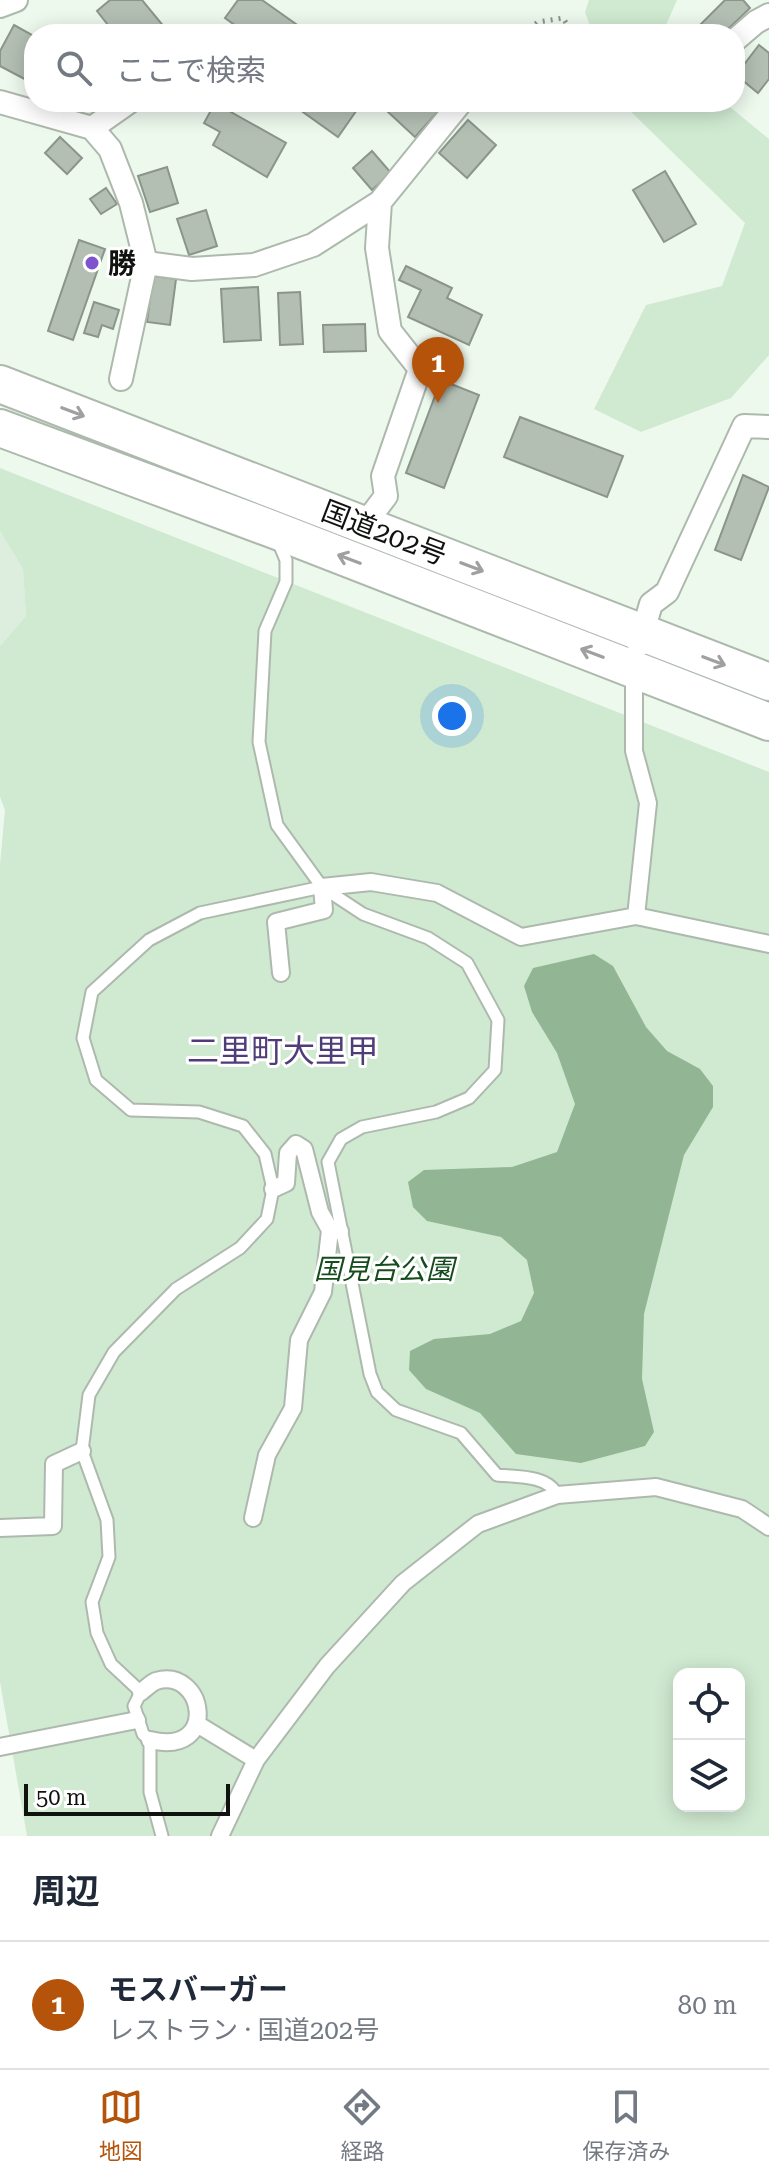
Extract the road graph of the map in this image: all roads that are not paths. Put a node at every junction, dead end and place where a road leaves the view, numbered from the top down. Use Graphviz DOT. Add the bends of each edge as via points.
graph roads {
  1 [pos="16,0"];
  2 [pos="0,6"];
  3 [pos="769,15"];
  4 [pos="745,31"];
  5 [pos="0,102"];
  6 [pos="24,109"];
  7 [pos="35,112"];
  8 [pos="115,112"];
  9 [pos="453,112"];
  10 [pos="92,128"];
  11 [pos="380,202"];
  12 [pos="146,263"];
  13 [pos="121,379"];
  14 [pos="0,384"];
  15 [pos="769,427"];
  16 [pos="0,428"];
  17 [pos="364,525"];
  18 [pos="272,529"];
  19 [pos="642,633"];
  20 [pos="634,669"];
  21 [pos="769,682"];
  22 [pos="769,722"];
  23 [pos="322,887"];
  24 [pos="636,916"];
  25 [pos="769,944"];
  26 [pos="281,973"];
  27 [pos="273,1189"];
  28 [pos="335,1230"];
  29 [pos="82,1451"];
  30 [pos="557,1495"];
  31 [pos="253,1518"];
  32 [pos="769,1527"];
  33 [pos="0,1528"];
  34 [pos="141,1692"];
  35 [pos="129,1722"];
  36 [pos="197,1724"];
  37 [pos="150,1740"];
  38 [pos="0,1747"];
  39 [pos="256,1760"];
  40 [pos="162,1836"];
  41 [pos="220,1836"];
  1 -- 2 [label="street"];
  3 -- 4 [label="street"];
  5 -- 6 [label="street"];
  7 -- 10 [label="street"];
  8 -- 10 [label="street"];
  9 -- 11 [label="street"];
  10 -- 12 [label="street" via="110,149"];
  11 -- 12 [label="street" via="313,245 254,265 192,269"];
  11 -- 17 [label="street" via="377,248 390,331 420,369 383,476 386,496"];
  12 -- 13 [label="street"];
  14 -- 17 [label="highway, 国道202号, one-way"];
  15 -- 19 [label="street" via="744,426 667,592 651,604"];
  16 -- 18 [label="highway, 国道202号"];
  17 -- 19 [label="highway, 国道202号, one-way"];
  20 -- 18 [label="highway, 国道202号, one-way"];
  18 -- 23 [label="lane" via="286,560 286,582 265,631 259,742 277,825"];
  19 -- 20 [label="street"];
  19 -- 21 [label="highway, 国道202号, one-way"];
  20 -- 22 [label="highway, 国道202号"];
  20 -- 24 [label="street" via="634,751 648,803"];
  23 -- 24 [label="street" via="371,882 437,893 521,937"];
  23 -- 26 [label="street" via="324,910 276,922"];
  23 -- 27 [label="lane" via="200,913 149,940 92,992 83,1038 96,1080 131,1110 199,1112 243,1126 265,1154"];
  23 -- 28 [label="lane" via="363,914 428,938 467,963 498,1020 495,1070 469,1098 436,1112 362,1127 341,1139 328,1162"];
  24 -- 25 [label="street"];
  27 -- 28 [label="street" via="286,1183 288,1153 296,1144 304,1149 320,1212"];
  27 -- 29 [label="lane" via="267,1219 240,1248 176,1289 114,1352 89,1395"];
  28 -- 30 [label="lane" via="377,1392 396,1410 461,1433 497,1475 542,1480"];
  28 -- 31 [label="street" via="323,1292 299,1340 293,1408 267,1455"];
  29 -- 33 [label="street" via="54,1464 53,1526"];
  29 -- 34 [label="lane" via="107,1520 109,1557 92,1602 97,1633 111,1664"];
  30 -- 32 [label="street" via="656,1487 742,1509"];
  30 -- 39 [label="street" via="478,1524 403,1583 327,1666"];
  34 -- 35 [label="lane"];
  34 -- 36 [label="street" via="156,1681 174,1680 190,1689 198,1706"];
  35 -- 37 [label="lane"];
  35 -- 38 [label="street"];
  36 -- 37 [label="street" via="177,1741"];
  36 -- 39 [label="street"];
  37 -- 40 [label="lane" via="150,1792"];
  39 -- 41 [label="street"];
}
